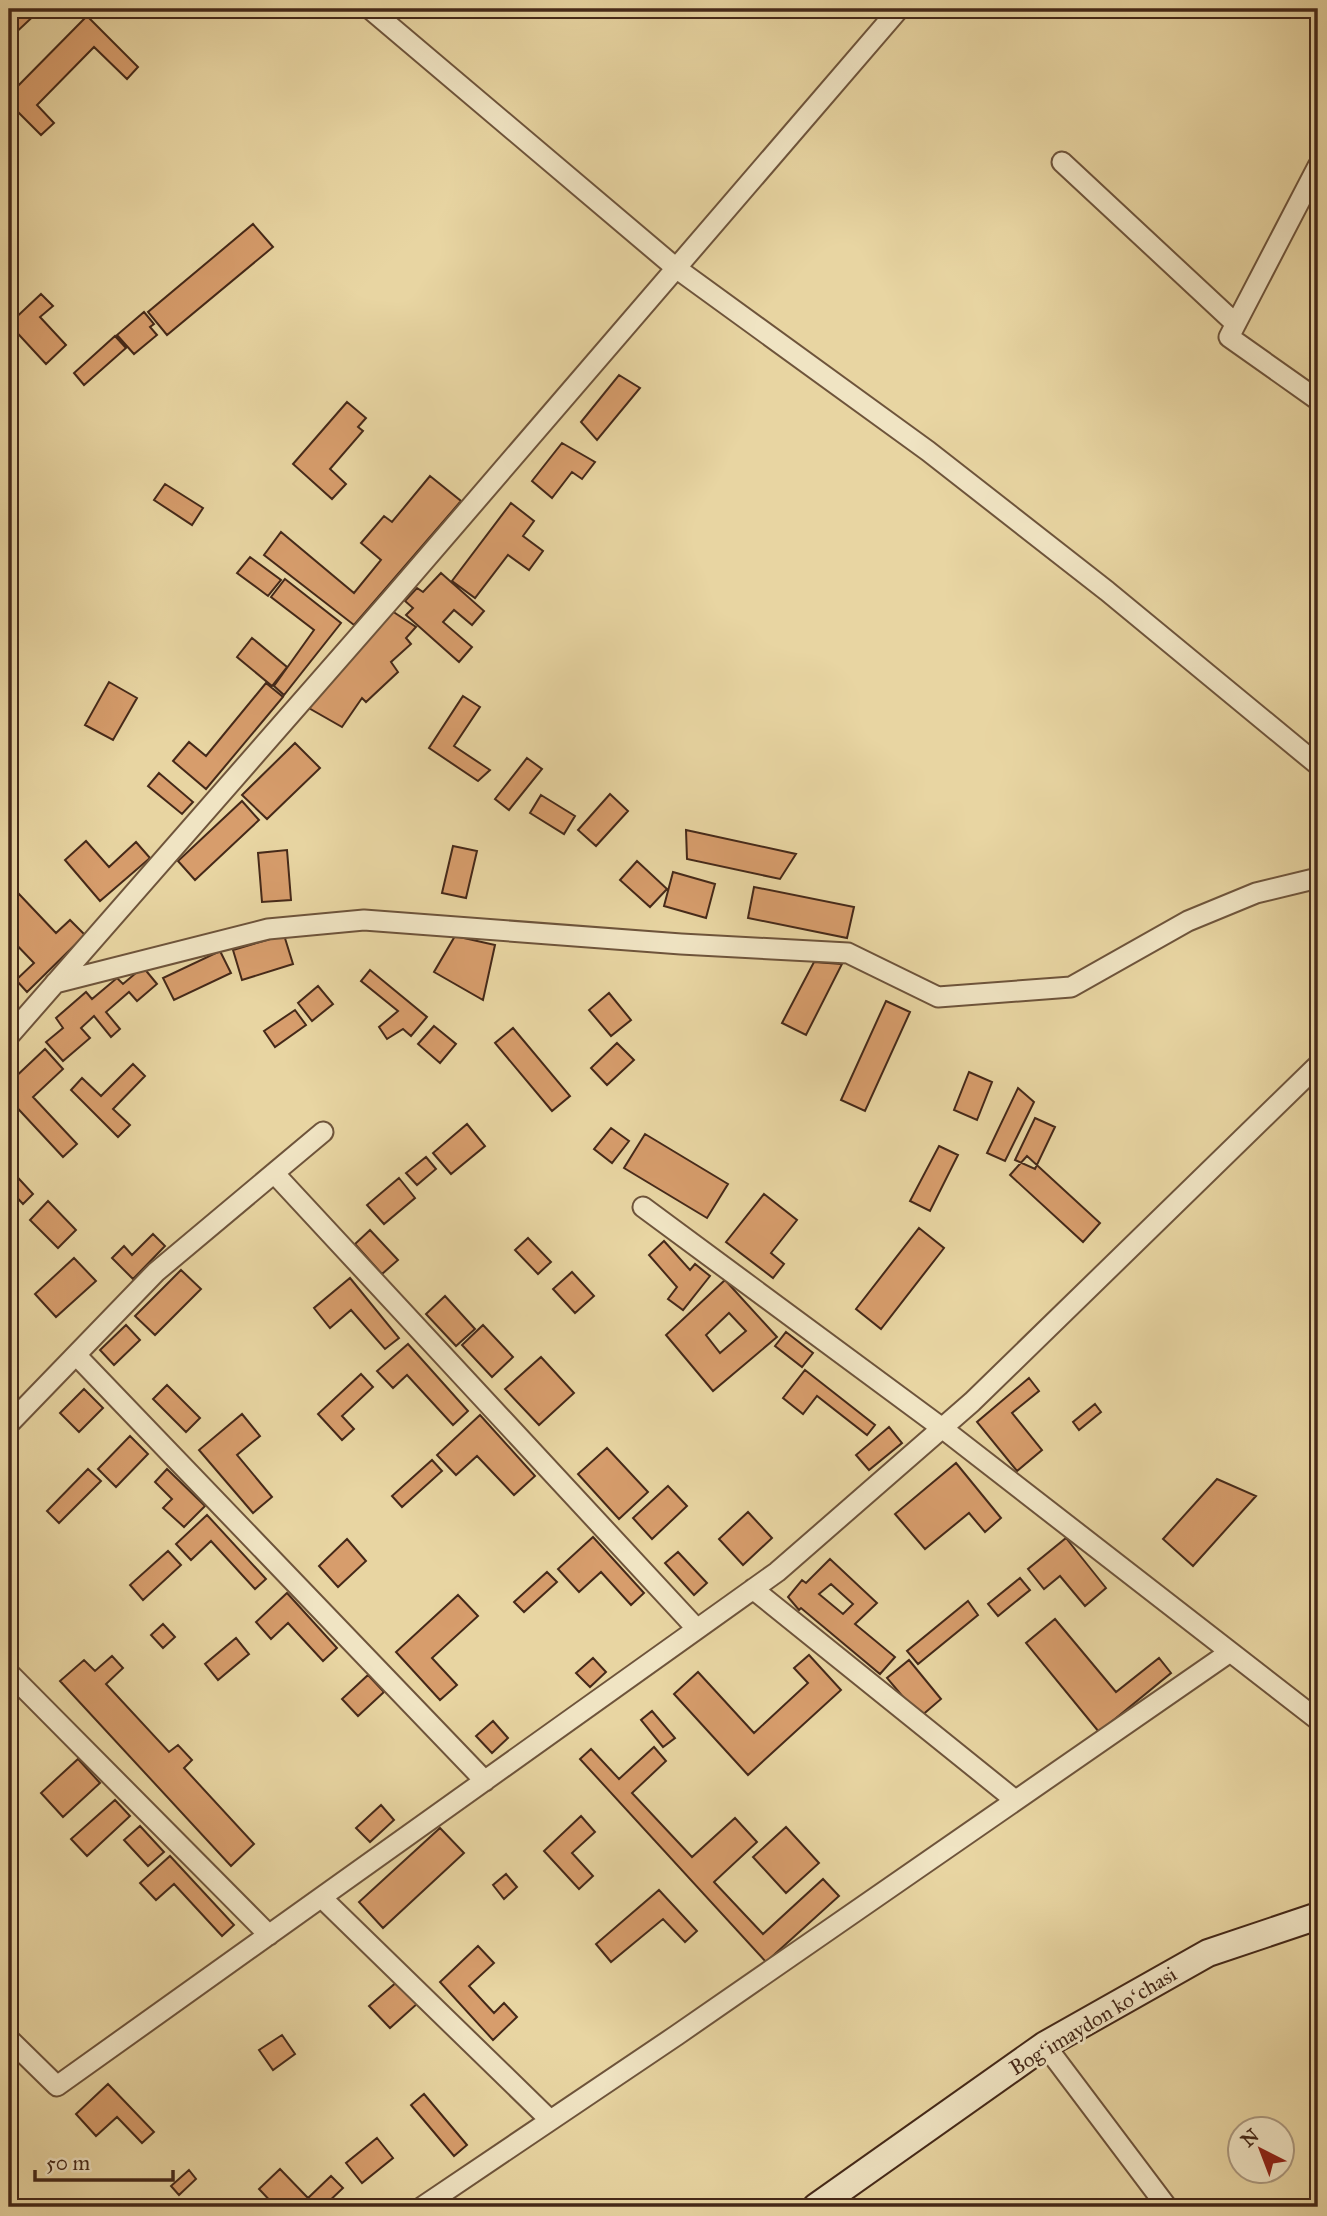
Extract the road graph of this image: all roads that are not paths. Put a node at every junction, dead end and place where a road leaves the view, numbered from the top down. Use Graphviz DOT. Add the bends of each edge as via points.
graph roads {
  1 [pos="369,9"];
  2 [pos="899,9"];
  3 [pos="1062,162"];
  4 [pos="1318,166"];
  5 [pos="676,268"];
  6 [pos="1236,324"];
  7 [pos="1318,400"];
  8 [pos="1318,765"];
  9 [pos="1318,878"];
  10 [pos="55,983"];
  11 [pos="9,1036"];
  12 [pos="1318,1065"];
  13 [pos="323,1132"];
  14 [pos="274,1173"];
  15 [pos="643,1207"];
  16 [pos="76,1355"];
  17 [pos="9,1424"];
  18 [pos="942,1428"];
  19 [pos="753,1589"];
  20 [pos="697,1629"];
  21 [pos="1230,1651"];
  22 [pos="9,1673"];
  23 [pos="1318,1720"];
  24 [pos="485,1781"];
  25 [pos="1015,1800"];
  26 [pos="322,1898"];
  27 [pos="1318,1916"];
  28 [pos="269,1935"];
  29 [pos="9,2039"];
  30 [pos="1045,2045"];
  31 [pos="550,2120"];
  32 [pos="422,2207"];
  33 [pos="816,2207"];
  34 [pos="1167,2207"];
  1 -- 5 [label="street"];
  2 -- 5 [label="street"];
  3 -- 6 [label="street"];
  4 -- 6 [label="street"];
  5 -- 8 [label="street" via="938,460 1107,591"];
  5 -- 10 [label="street"];
  6 -- 7 [label="street" via="1229,337"];
  9 -- 10 [label="street" via="1256,893 1188,921 1070,987 938,997 848,953 364,920 268,929"];
  10 -- 11 [label="street"];
  12 -- 18 [label="street"];
  13 -- 14 [label="street"];
  14 -- 16 [label="street" via="156,1272"];
  14 -- 20 [label="street"];
  15 -- 18 [label="street"];
  16 -- 17 [label="street"];
  16 -- 24 [label="street"];
  18 -- 19 [label="street"];
  18 -- 21 [label="street"];
  19 -- 20 [label="street"];
  19 -- 25 [label="street"];
  20 -- 24 [label="street"];
  21 -- 23 [label="street"];
  21 -- 25 [label="street"];
  22 -- 28 [label="street"];
  24 -- 26 [label="street"];
  25 -- 31 [label="street"];
  26 -- 28 [label="street"];
  26 -- 31 [label="street"];
  27 -- 30 [label="main road, Bogʻimaydon koʻchasi" via="1208,1953"];
  28 -- 29 [label="street" via="57,2086"];
  30 -- 33 [label="main road, Bogʻimaydon koʻchasi"];
  30 -- 34 [label="street"];
  31 -- 32 [label="street"];
}
